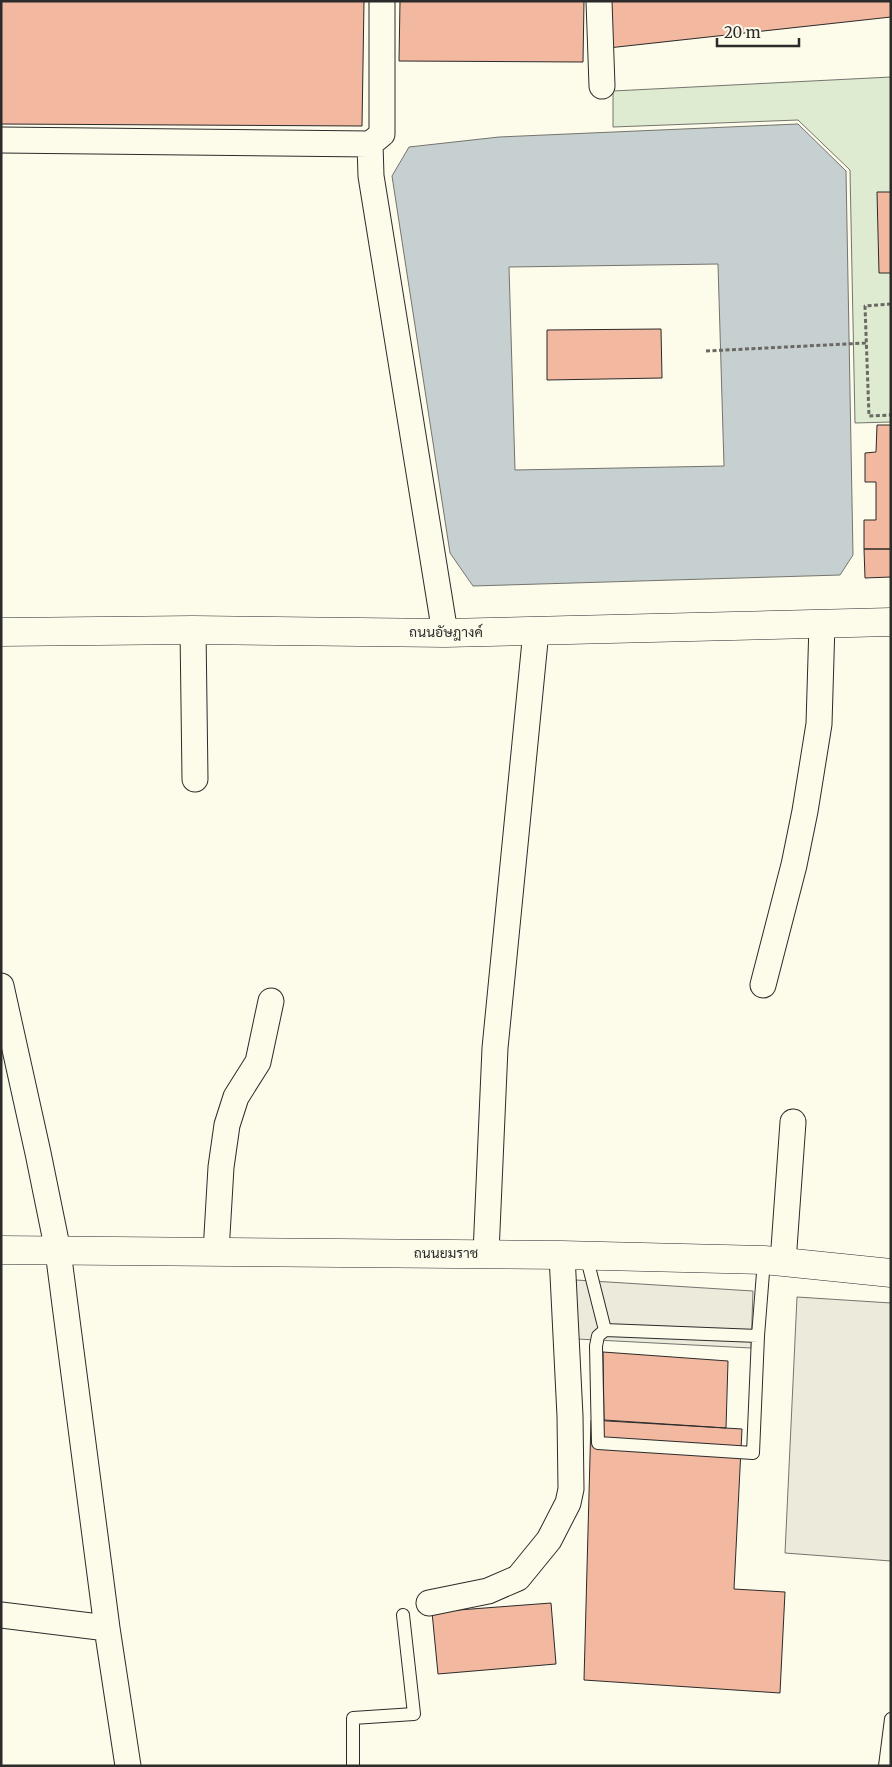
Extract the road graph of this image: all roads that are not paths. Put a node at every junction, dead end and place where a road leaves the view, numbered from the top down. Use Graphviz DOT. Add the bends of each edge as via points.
graph roads {
  1 [pos="382,1"];
  2 [pos="599,1"];
  3 [pos="602,86"];
  4 [pos="1,140"];
  5 [pos="370,144"];
  6 [pos="891,622"];
  7 [pos="822,624"];
  8 [pos="193,630"];
  9 [pos="536,631"];
  10 [pos="1,632"];
  11 [pos="445,632"];
  12 [pos="196,779"];
  13 [pos="764,985"];
  14 [pos="1,986"];
  15 [pos="271,1001"];
  16 [pos="793,1122"];
  17 [pos="1,1250"];
  18 [pos="58,1251"];
  19 [pos="216,1252"];
  20 [pos="486,1253"];
  21 [pos="574,1255"];
  22 [pos="773,1261"];
  23 [pos="891,1273"];
  24 [pos="605,1330"];
  25 [pos="758,1336"];
  26 [pos="429,1603"];
  27 [pos="1,1615"];
  28 [pos="404,1616"];
  29 [pos="107,1628"];
  30 [pos="891,1719"];
  31 [pos="128,1766"];
  32 [pos="353,1766"];
  33 [pos="885,1766"];
  1 -- 5 [label="street" via="382,134"];
  2 -- 3 [label="street"];
  4 -- 5 [label="street"];
  5 -- 11 [label="street" via="371,176"];
  6 -- 7 [label="main road, ถนนอัษฎางค์"];
  7 -- 9 [label="main road, ถนนอัษฎางค์"];
  7 -- 13 [label="street" via="819,724 794,865"];
  8 -- 10 [label="main road, ถนนอัษฎางค์"];
  8 -- 11 [label="main road, ถนนอัษฎางค์"];
  8 -- 12 [label="street"];
  9 -- 11 [label="main road, ถนนอัษฎางค์"];
  9 -- 20 [label="street" via="495,1048"];
  14 -- 18 [label="street"];
  15 -- 19 [label="street" via="258,1062 236,1097 227,1125"];
  16 -- 22 [label="street"];
  17 -- 18 [label="main road, ถนนยมราช"];
  18 -- 19 [label="main road, ถนนยมราช"];
  18 -- 29 [label="street"];
  19 -- 20 [label="main road, ถนนยมราช"];
  20 -- 21 [label="main road, ถนนยมราช"];
  21 -- 22 [label="main road, ถนนยมราช"];
  21 -- 24 [label="lane"];
  21 -- 26 [label="street" via="571,1489 568,1503 550,1540 518,1578 488,1591"];
  22 -- 23 [label="main road, ถนนยมราช"];
  22 -- 25 [label="lane"];
  24 -- 25 [label="lane"];
  24 -- 25 [label="lane" via="598,1336 596,1346 598,1444 753,1453"];
  27 -- 29 [label="street"];
  28 -- 32 [label="lane" via="414,1714 353,1718"];
  29 -- 31 [label="street"];
  30 -- 33 [label="lane"];
}
